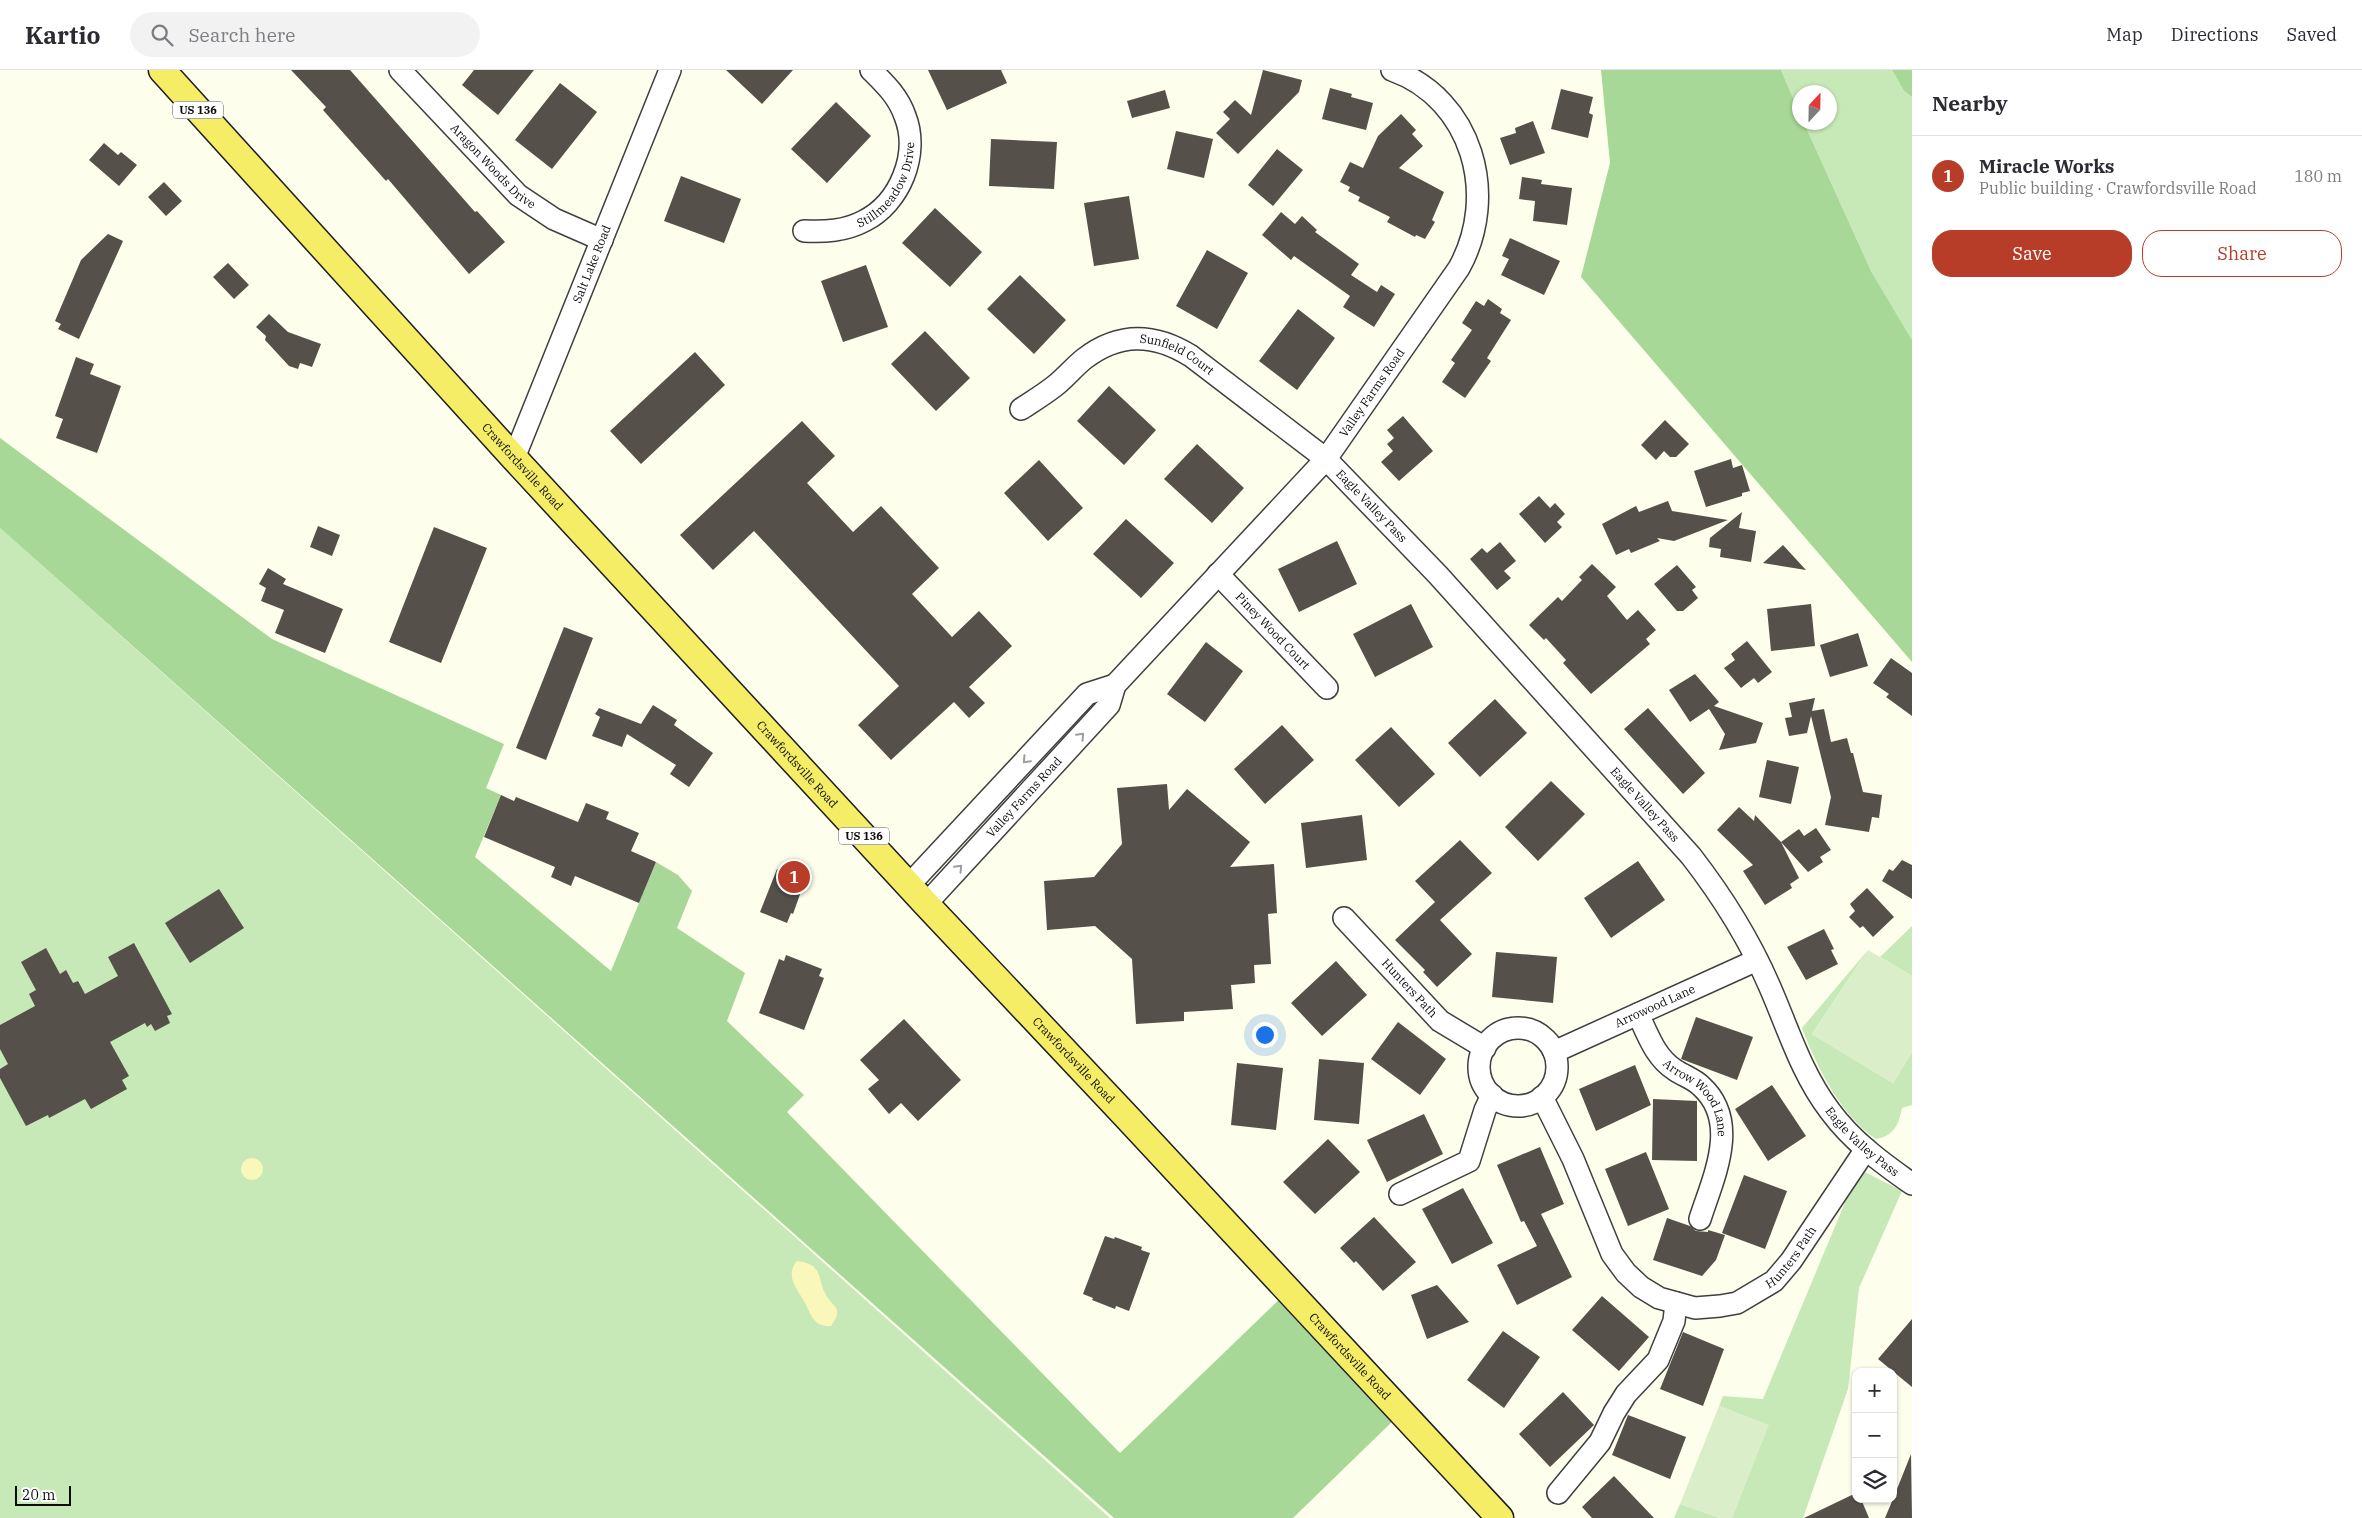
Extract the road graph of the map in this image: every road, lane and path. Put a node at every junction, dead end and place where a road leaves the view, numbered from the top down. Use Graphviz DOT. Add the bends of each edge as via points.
graph roads {
  1 [pos="162,70"];
  2 [pos="400,70"];
  3 [pos="670,70"];
  4 [pos="871,70"];
  5 [pos="1392,70"];
  6 [pos="804,231"];
  7 [pos="602,240"];
  8 [pos="1021,409"];
  9 [pos="514,458"];
  10 [pos="1326,459"];
  11 [pos="1218,574"];
  12 [pos="1327,688"];
  13 [pos="917,895"];
  14 [pos="1344,918"];
  15 [pos="1757,960"];
  16 [pos="1638,1014"];
  17 [pos="1485,1048"];
  18 [pos="1554,1052"];
  19 [pos="1492,1095"];
  20 [pos="1542,1098"];
  21 [pos="1866,1149"];
  22 [pos="1912,1184"];
  23 [pos="1400,1194"];
  24 [pos="1700,1219"];
  25 [pos="1676,1303"];
  26 [pos="1558,1493"];
  27 [pos="1500,1518"];
  1 -- 9 [label="main road, Crawfordsville Road / US 136"];
  2 -- 7 [label="street, Aragon Woods Drive" via="518,195 554,219"];
  3 -- 7 [label="street, Salt Lake Road"];
  4 -- 6 [label="street, Stillmeadow Drive" via="894,93 906,116 910,142 903,176 884,206 863,222 839,230"];
  5 -- 10 [label="street, Valley Farms Road" via="1419,84 1440,101 1457,122 1472,154 1479,190 1477,217 1471,243 1459,268"];
  7 -- 9 [label="street, Salt Lake Road"];
  8 -- 10 [label="street, Sunfield Court" via="1097,349 1122,340 1150,339 1176,347 1191,356"];
  9 -- 13 [label="main road, Crawfordsville Road / US 136"];
  10 -- 11 [label="street, Valley Farms Road"];
  10 -- 15 [label="street, Eagle Valley Pass" via="1438,575 1691,856 1722,898"];
  11 -- 12 [label="street, Piney Wood Court"];
  11 -- 13 [label="street, Valley Farms Road" via="1115,685 1109,705"];
  13 -- 27 [label="main road, Crawfordsville Road / US 136"];
  14 -- 17 [label="street, Hunters Path" via="1440,1021"];
  15 -- 16 [label="street, Arrowood Lane"];
  15 -- 21 [label="street, Eagle Valley Pass" via="1811,1082 1830,1111"];
  16 -- 18 [label="street, Arrowood Lane"];
  16 -- 24 [label="street, Arrow Wood Lane" via="1652,1045 1663,1060 1703,1088 1711,1097 1722,1123 1723,1143 1719,1161"];
  17 -- 18 [label="street" via="1500,1033 1520,1028 1541,1035"];
  17 -- 19 [label="street" via="1480,1060 1480,1073"];
  18 -- 20 [label="street" via="1556,1076"];
  19 -- 20 [label="street" via="1517,1106"];
  19 -- 23 [label="street" via="1469,1161"];
  20 -- 25 [label="street, Hunters Path" via="1573,1158 1612,1254 1641,1287 1659,1298"];
  21 -- 22 [label="street, Eagle Valley Pass"];
  21 -- 25 [label="street, Hunters Path" via="1791,1261 1774,1281 1745,1300 1729,1305 1703,1308"];
  25 -- 26 [label="street" via="1674,1321 1658,1360 1626,1394 1600,1442"];
}
